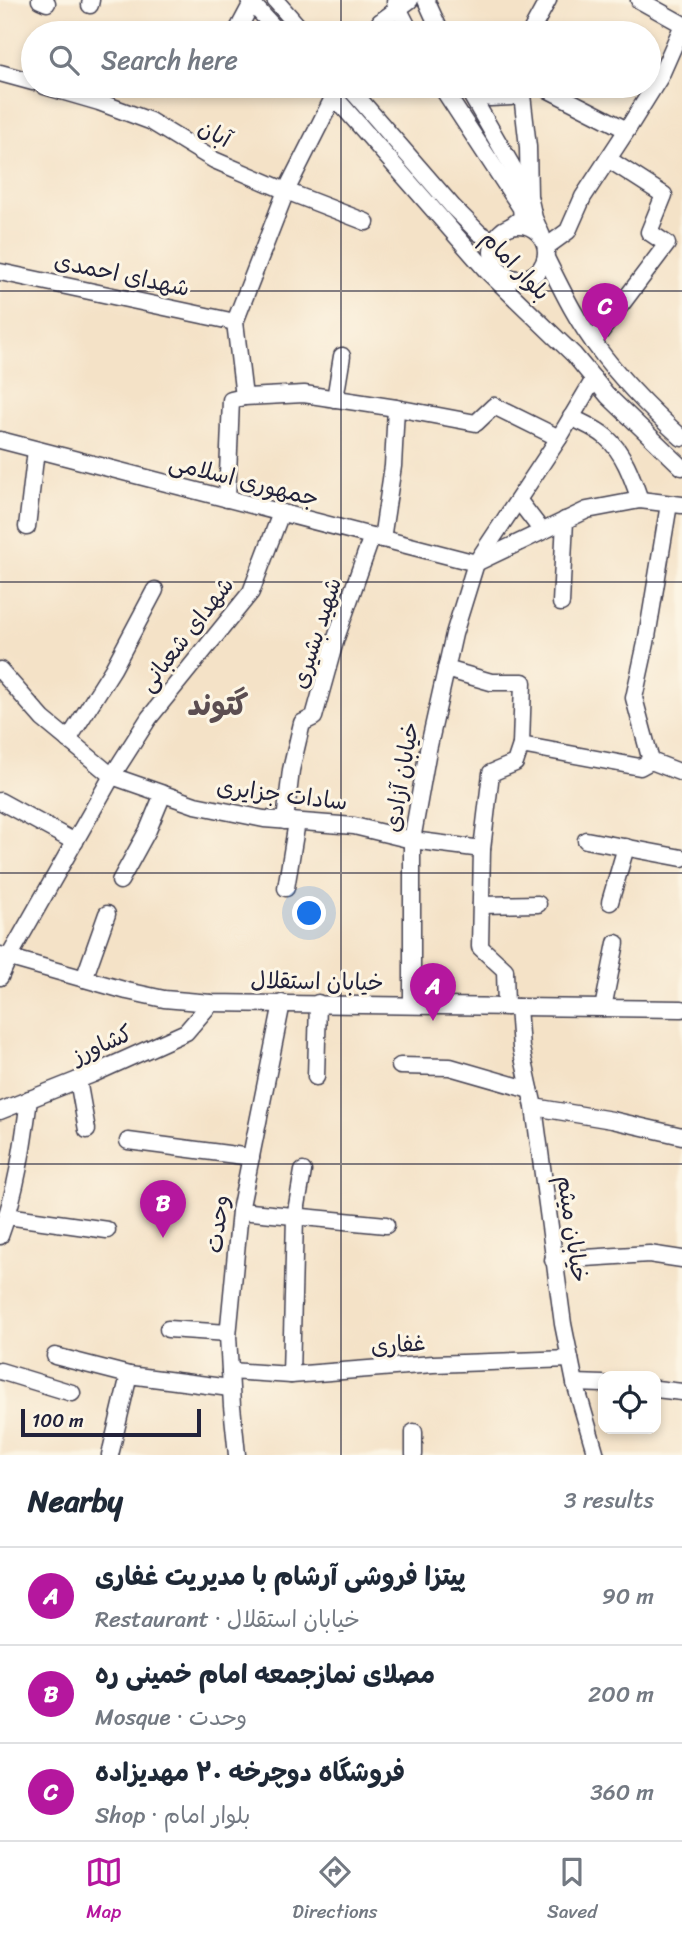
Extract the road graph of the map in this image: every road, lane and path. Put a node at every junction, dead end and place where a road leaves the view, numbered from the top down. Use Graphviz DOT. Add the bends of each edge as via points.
graph roads {
  1 [pos="275,0"];
  2 [pos="426,0"];
  3 [pos="548,0"];
  4 [pos="639,0"];
  5 [pos="250,2"];
  6 [pos="401,3"];
  7 [pos="241,21"];
  8 [pos="268,21"];
  9 [pos="293,21"];
  10 [pos="381,21"];
  11 [pos="407,21"];
  12 [pos="436,21"];
  13 [pos="537,21"];
  14 [pos="682,26"];
  15 [pos="0,73"];
  16 [pos="661,75"];
  17 [pos="21,79"];
  18 [pos="85,98"];
  19 [pos="328,98"];
  20 [pos="340,98"];
  21 [pos="358,98"];
  22 [pos="449,98"];
  23 [pos="473,98"];
  24 [pos="522,98"];
  25 [pos="564,98"];
  26 [pos="647,98"];
  27 [pos="627,130"];
  28 [pos="608,159"];
  29 [pos="286,191"];
  30 [pos="529,196"];
  31 [pos="366,222"];
  32 [pos="511,226"];
  33 [pos="494,241"];
  34 [pos="544,247"];
  35 [pos="474,256"];
  36 [pos="497,268"];
  37 [pos="0,272"];
  38 [pos="526,309"];
  39 [pos="234,322"];
  40 [pos="593,342"];
  41 [pos="342,356"];
  42 [pos="594,379"];
  43 [pos="244,397"];
  44 [pos="335,398"];
  45 [pos="396,408"];
  46 [pos="571,418"];
  47 [pos="679,429"];
  48 [pos="559,438"];
  49 [pos="0,440"];
  50 [pos="36,450"];
  51 [pos="682,467"];
  52 [pos="228,499"];
  53 [pos="519,500"];
  54 [pos="640,500"];
  55 [pos="676,504"];
  56 [pos="281,513"];
  57 [pos="565,520"];
  58 [pos="27,527"];
  59 [pos="542,531"];
  60 [pos="377,538"];
  61 [pos="476,563"];
  62 [pos="155,590"];
  63 [pos="561,603"];
  64 [pos="446,669"];
  65 [pos="0,670"];
  66 [pos="68,740"];
  67 [pos="521,745"];
  68 [pos="651,761"];
  69 [pos="682,773"];
  70 [pos="112,776"];
  71 [pos="163,794"];
  72 [pos="0,801"];
  73 [pos="291,821"];
  74 [pos="412,841"];
  75 [pos="586,841"];
  76 [pos="75,842"];
  77 [pos="626,847"];
  78 [pos="482,849"];
  79 [pos="682,858"];
  80 [pos="120,881"];
  81 [pos="286,888"];
  82 [pos="610,902"];
  83 [pos="538,904"];
  84 [pos="481,905"];
  85 [pos="107,914"];
  86 [pos="616,943"];
  87 [pos="4,956"];
  88 [pos="0,977"];
  89 [pos="84,979"];
  90 [pos="212,1003"];
  91 [pos="282,1003"];
  92 [pos="318,1003"];
  93 [pos="412,1005"];
  94 [pos="512,1007"];
  95 [pos="603,1008"];
  96 [pos="682,1009"];
  97 [pos="400,1066"];
  98 [pos="316,1077"];
  99 [pos="78,1080"];
  100 [pos="530,1090"];
  101 [pos="29,1099"];
  102 [pos="534,1107"];
  103 [pos="0,1111"];
  104 [pos="87,1130"];
  105 [pos="682,1136"];
  106 [pos="128,1141"];
  107 [pos="251,1157"];
  108 [pos="303,1171"];
  109 [pos="240,1211"];
  110 [pos="7,1216"];
  111 [pos="295,1217"];
  112 [pos="386,1225"];
  113 [pos="107,1230"];
  114 [pos="0,1236"];
  115 [pos="682,1259"];
  116 [pos="554,1260"];
  117 [pos="167,1329"];
  118 [pos="228,1333"];
  119 [pos="55,1356"];
  120 [pos="570,1359"];
  121 [pos="0,1371"];
  122 [pos="230,1371"];
  123 [pos="129,1375"];
  124 [pos="291,1375"];
  125 [pos="575,1383"];
  126 [pos="598,1384"];
  127 [pos="230,1388"];
  128 [pos="661,1390"];
  129 [pos="682,1392"];
  130 [pos="72,1393"];
  131 [pos="414,1432"];
  132 [pos="110,1455"];
  133 [pos="237,1455"];
  134 [pos="415,1455"];
  135 [pos="596,1455"];
  1 -- 9 [label="street"];
  2 -- 12 [label="street"];
  3 -- 13 [label="street"];
  4 -- 14 [label="street"];
  5 -- 7 [label="street"];
  5 -- 8 [label="street"];
  6 -- 10 [label="street"];
  6 -- 11 [label="street"];
  14 -- 16 [label="street"];
  15 -- 17 [label="street"];
  18 -- 29 [label="street, آبان" via="150,121 214,160"];
  19 -- 29 [label="street"];
  20 -- 35 [label="street, بلوار امام"];
  21 -- 33 [label="street, بلوار امام" via="453,208"];
  22 -- 32 [label="street" via="521,208 522,218"];
  23 -- 30 [label="street"];
  24 -- 30 [label="street"];
  25 -- 27 [label="street"];
  26 -- 27 [label="street"];
  27 -- 28 [label="street"];
  28 -- 34 [label="street" via="583,197 568,232"];
  28 -- 40 [label="street" via="664,195 649,232 667,244"];
  29 -- 31 [label="street, آبان"];
  29 -- 39 [label="street"];
  30 -- 34 [label="street, بلوار امام"];
  32 -- 33 [label="street"];
  32 -- 34 [label="street" via="533,229"];
  33 -- 36 [label="street"];
  34 -- 36 [label="street" via="542,269 533,276 511,278"];
  34 -- 40 [label="street, بلوار امام" via="568,302"];
  35 -- 36 [label="street"];
  35 -- 38 [label="street, بلوار امام"];
  36 -- 38 [label="street"];
  37 -- 39 [label="street, شهدای احمدی"];
  38 -- 42 [label="street, بلوار امام"];
  39 -- 43 [label="street"];
  40 -- 47 [label="street, بلوار امام" via="628,384"];
  41 -- 44 [label="street"];
  42 -- 46 [label="street"];
  42 -- 51 [label="street, بلوار امام"];
  43 -- 44 [label="street" via="304,394"];
  43 -- 52 [label="street" via="231,400"];
  44 -- 45 [label="street"];
  45 -- 48 [label="street" via="476,423 494,405"];
  45 -- 60 [label="street" via="393,466"];
  46 -- 48 [label="street"];
  46 -- 54 [label="street" via="605,436 620,453"];
  48 -- 53 [label="street"];
  49 -- 50 [label="street, جمهوری اسلامی"];
  50 -- 52 [label="street, جمهوری اسلامی"];
  50 -- 58 [label="street"];
  52 -- 56 [label="street, جمهوری اسلامی"];
  53 -- 59 [label="street"];
  53 -- 61 [label="street"];
  54 -- 55 [label="street"];
  54 -- 57 [label="street" via="587,510"];
  55 -- 68 [label="street" via="634,698"];
  56 -- 60 [label="street, جمهوری اسلامی"];
  56 -- 70 [label="street, شهدای شعبانی" via="251,592 149,718"];
  57 -- 59 [label="street"];
  57 -- 63 [label="street"];
  59 -- 61 [label="street"];
  60 -- 61 [label="street, جمهوری اسلامی"];
  60 -- 73 [label="street, شهید بشیری" via="336,638 314,717 302,723 291,770"];
  61 -- 64 [label="street, خیابان آزادی"];
  62 -- 66 [label="street"];
  64 -- 67 [label="street" via="491,682 523,682"];
  64 -- 74 [label="street, خیابان آزادی"];
  65 -- 66 [label="street, سادات جزایری"];
  66 -- 70 [label="street, سادات جزایری"];
  67 -- 68 [label="street" via="639,767"];
  67 -- 78 [label="street" via="515,763 491,773"];
  68 -- 69 [label="street"];
  70 -- 71 [label="street, سادات جزایری"];
  70 -- 76 [label="street, شهدای شعبانی"];
  71 -- 73 [label="street, سادات جزایری" via="264,819"];
  71 -- 80 [label="street"];
  72 -- 76 [label="street"];
  73 -- 74 [label="street, سادات جزایری" via="354,826"];
  73 -- 81 [label="street"];
  74 -- 78 [label="street, سادات جزایری"];
  74 -- 93 [label="street, خیابان آزادی"];
  75 -- 77 [label="street"];
  76 -- 87 [label="street, شهدای شعبانی"];
  77 -- 79 [label="street"];
  77 -- 82 [label="street"];
  78 -- 84 [label="street, خیابان میثم"];
  83 -- 84 [label="street"];
  84 -- 94 [label="street, خیابان میثم" via="480,947 506,970"];
  85 -- 89 [label="street"];
  86 -- 95 [label="street"];
  87 -- 88 [label="street"];
  87 -- 89 [label="street, خیابان استقلال"];
  89 -- 90 [label="street, خیابان استقلال" via="164,999"];
  90 -- 91 [label="street, خیابان استقلال"];
  90 -- 99 [label="street, کشاورز" via="186,1032"];
  91 -- 92 [label="street, خیابان استقلال"];
  91 -- 107 [label="street, وحدت"];
  92 -- 93 [label="street, خیابان استقلال"];
  92 -- 98 [label="street"];
  93 -- 94 [label="street, خیابان استقلال"];
  94 -- 95 [label="street, خیابان استقلال"];
  94 -- 100 [label="street, خیابان میثم"];
  95 -- 96 [label="street, خیابان استقلال"];
  97 -- 100 [label="street" via="450,1067"];
  99 -- 101 [label="street, کشاورز"];
  99 -- 104 [label="street"];
  100 -- 102 [label="street, خیابان میثم"];
  101 -- 103 [label="street, کشاورز"];
  101 -- 110 [label="street" via="21,1165"];
  102 -- 105 [label="street"];
  102 -- 116 [label="street, خیابان میثم"];
  106 -- 107 [label="street"];
  107 -- 109 [label="street, وحدت"];
  108 -- 111 [label="street"];
  109 -- 111 [label="street"];
  109 -- 118 [label="street, وحدت"];
  110 -- 113 [label="street"];
  110 -- 114 [label="street"];
  111 -- 112 [label="street"];
  111 -- 124 [label="street"];
  115 -- 116 [label="street" via="649,1254"];
  116 -- 120 [label="street, خیابان میثم"];
  117 -- 118 [label="street"];
  118 -- 122 [label="street, وحدت"];
  119 -- 123 [label="street"];
  120 -- 124 [label="street, غفاری"];
  120 -- 125 [label="street, خیابان میثم"];
  121 -- 130 [label="street"];
  122 -- 124 [label="street, غفاری"];
  122 -- 127 [label="street, وحدت"];
  123 -- 127 [label="street"];
  123 -- 132 [label="street"];
  125 -- 126 [label="street"];
  125 -- 135 [label="street, خیابان میثم"];
  127 -- 133 [label="street, وحدت"];
  128 -- 129 [label="street"];
  131 -- 134 [label="street"];
}
